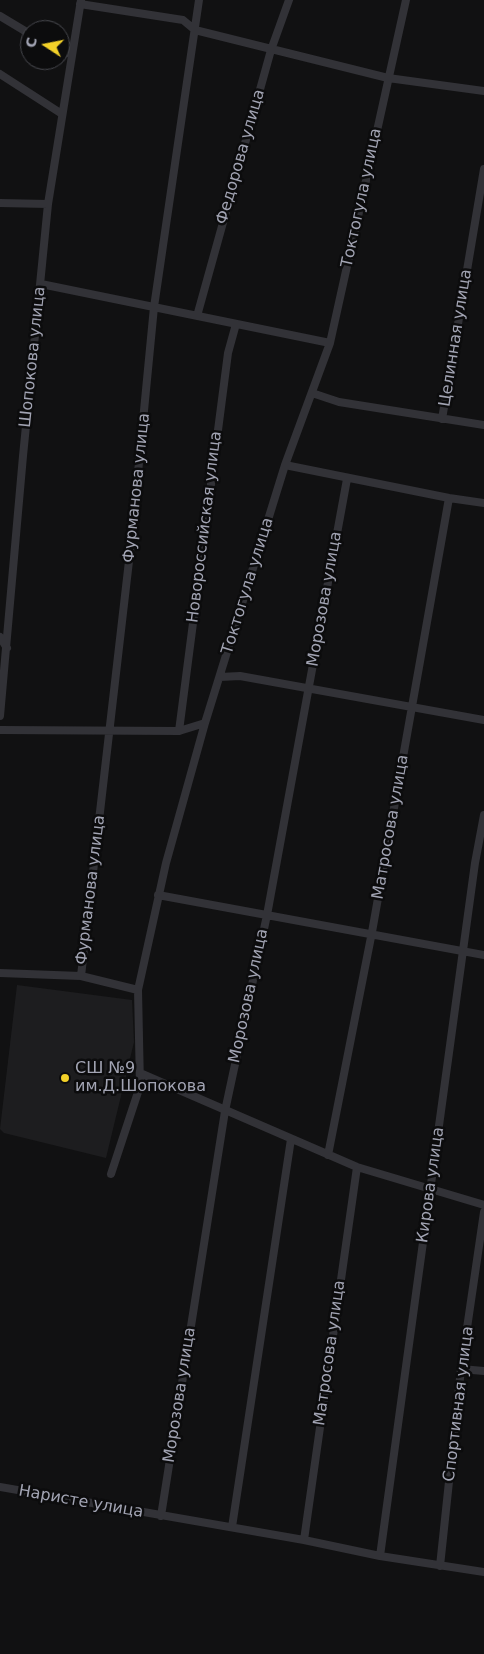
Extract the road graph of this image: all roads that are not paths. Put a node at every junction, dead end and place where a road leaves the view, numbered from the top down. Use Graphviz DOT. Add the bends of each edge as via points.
graph roads {
  1 [pos="199,0"];
  2 [pos="289,0"];
  3 [pos="406,0"];
  4 [pos="80,2"];
  5 [pos="0,16"];
  6 [pos="20,28"];
  7 [pos="195,30"];
  8 [pos="271,50"];
  9 [pos="72,55"];
  10 [pos="0,74"];
  11 [pos="388,78"];
  12 [pos="484,91"];
  13 [pos="62,114"];
  14 [pos="484,168"];
  15 [pos="0,202"];
  16 [pos="48,204"];
  17 [pos="41,284"];
  18 [pos="154,307"];
  19 [pos="197,316"];
  20 [pos="236,324"];
  21 [pos="330,343"];
  22 [pos="312,393"];
  23 [pos="442,419"];
  24 [pos="484,425"];
  25 [pos="285,466"];
  26 [pos="347,478"];
  27 [pos="449,498"];
  28 [pos="484,503"];
  29 [pos="0,637"];
  30 [pos="7,648"];
  31 [pos="220,677"];
  32 [pos="309,690"];
  33 [pos="412,706"];
  34 [pos="0,716"];
  35 [pos="484,720"];
  36 [pos="205,723"];
  37 [pos="0,730"];
  38 [pos="111,731"];
  39 [pos="179,731"];
  40 [pos="484,815"];
  41 [pos="158,895"];
  42 [pos="267,915"];
  43 [pos="372,932"];
  44 [pos="464,951"];
  45 [pos="484,955"];
  46 [pos="0,973"];
  47 [pos="81,976"];
  48 [pos="138,990"];
  49 [pos="140,1073"];
  50 [pos="224,1111"];
  51 [pos="291,1139"];
  52 [pos="328,1155"];
  53 [pos="357,1167"];
  54 [pos="111,1174"];
  55 [pos="430,1188"];
  56 [pos="484,1205"];
  57 [pos="484,1212"];
  58 [pos="480,1267"];
  59 [pos="461,1369"];
  60 [pos="484,1371"];
  61 [pos="0,1487"];
  62 [pos="161,1516"];
  63 [pos="232,1527"];
  64 [pos="304,1540"];
  65 [pos="380,1556"];
  66 [pos="440,1566"];
  67 [pos="484,1572"];
  1 -- 7 [label="street, Фурманова улица"];
  2 -- 8 [label="street, Федорова улица"];
  3 -- 11 [label="street, Токтогула улица"];
  4 -- 7 [label="street" via="183,20"];
  4 -- 9 [label="street, Шопокова улица"];
  5 -- 6 [label="street"];
  7 -- 8 [label="street"];
  7 -- 18 [label="street, Фурманова улица"];
  8 -- 11 [label="street"];
  8 -- 19 [label="street, Федорова улица"];
  9 -- 13 [label="street, Шопокова улица"];
  10 -- 13 [label="street"];
  11 -- 12 [label="street"];
  11 -- 21 [label="street, Токтогула улица"];
  13 -- 16 [label="street, Шопокова улица"];
  14 -- 23 [label="street, Целинная улица"];
  15 -- 16 [label="street"];
  16 -- 17 [label="street, Шопокова улица"];
  17 -- 18 [label="street"];
  17 -- 30 [label="street, Шопокова улица"];
  18 -- 19 [label="street"];
  18 -- 38 [label="street, Фурманова улица"];
  19 -- 20 [label="street"];
  20 -- 21 [label="street"];
  20 -- 39 [label="street, Новороссийская улица" via="228,353"];
  21 -- 22 [label="street, Токтогула улица"];
  22 -- 23 [label="street" via="339,402"];
  22 -- 25 [label="street, Токтогула улица"];
  23 -- 24 [label="street"];
  25 -- 26 [label="street"];
  25 -- 31 [label="street, Токтогула улица"];
  26 -- 27 [label="street"];
  26 -- 32 [label="street, Морозова улица"];
  27 -- 28 [label="street"];
  27 -- 33 [label="street, Матросова улица"];
  29 -- 30 [label="street"];
  30 -- 34 [label="street, Шопокова улица"];
  31 -- 32 [label="street" via="240,676"];
  31 -- 36 [label="street, Токтогула улица"];
  32 -- 33 [label="street"];
  32 -- 42 [label="street, Морозова улица"];
  33 -- 35 [label="street"];
  33 -- 43 [label="street, Матросова улица"];
  36 -- 39 [label="street"];
  36 -- 41 [label="street, Токтогула улица"];
  37 -- 38 [label="street"];
  38 -- 39 [label="street"];
  38 -- 47 [label="street, Фурманова улица"];
  40 -- 44 [label="street, Кирова улица"];
  41 -- 42 [label="street"];
  41 -- 48 [label="street, Токтогула улица"];
  42 -- 43 [label="street"];
  42 -- 50 [label="street, Морозова улица"];
  43 -- 44 [label="street"];
  43 -- 52 [label="street, Матросова улица"];
  44 -- 45 [label="street"];
  44 -- 55 [label="street, Кирова улица"];
  46 -- 47 [label="street"];
  47 -- 48 [label="street"];
  48 -- 49 [label="street, Токтогула улица"];
  49 -- 50 [label="street"];
  49 -- 54 [label="street, Токтогула улица" via="140,1086"];
  50 -- 51 [label="street"];
  50 -- 62 [label="street, Морозова улица"];
  51 -- 52 [label="street"];
  51 -- 63 [label="street"];
  52 -- 53 [label="street"];
  53 -- 55 [label="street"];
  53 -- 64 [label="street, Матросова улица"];
  55 -- 56 [label="street"];
  55 -- 65 [label="street, Кирова улица"];
  57 -- 58 [label="street, Спортивная улица"];
  58 -- 59 [label="street, Спортивная улица"];
  59 -- 60 [label="street"];
  59 -- 66 [label="street, Спортивная улица"];
  61 -- 62 [label="street, Наристе улица"];
  62 -- 63 [label="street, Наристе улица"];
  63 -- 64 [label="street, Наристе улица"];
  64 -- 65 [label="street, Наристе улица"];
  65 -- 66 [label="street, Наристе улица"];
  66 -- 67 [label="street, Наристе улица"];
}
